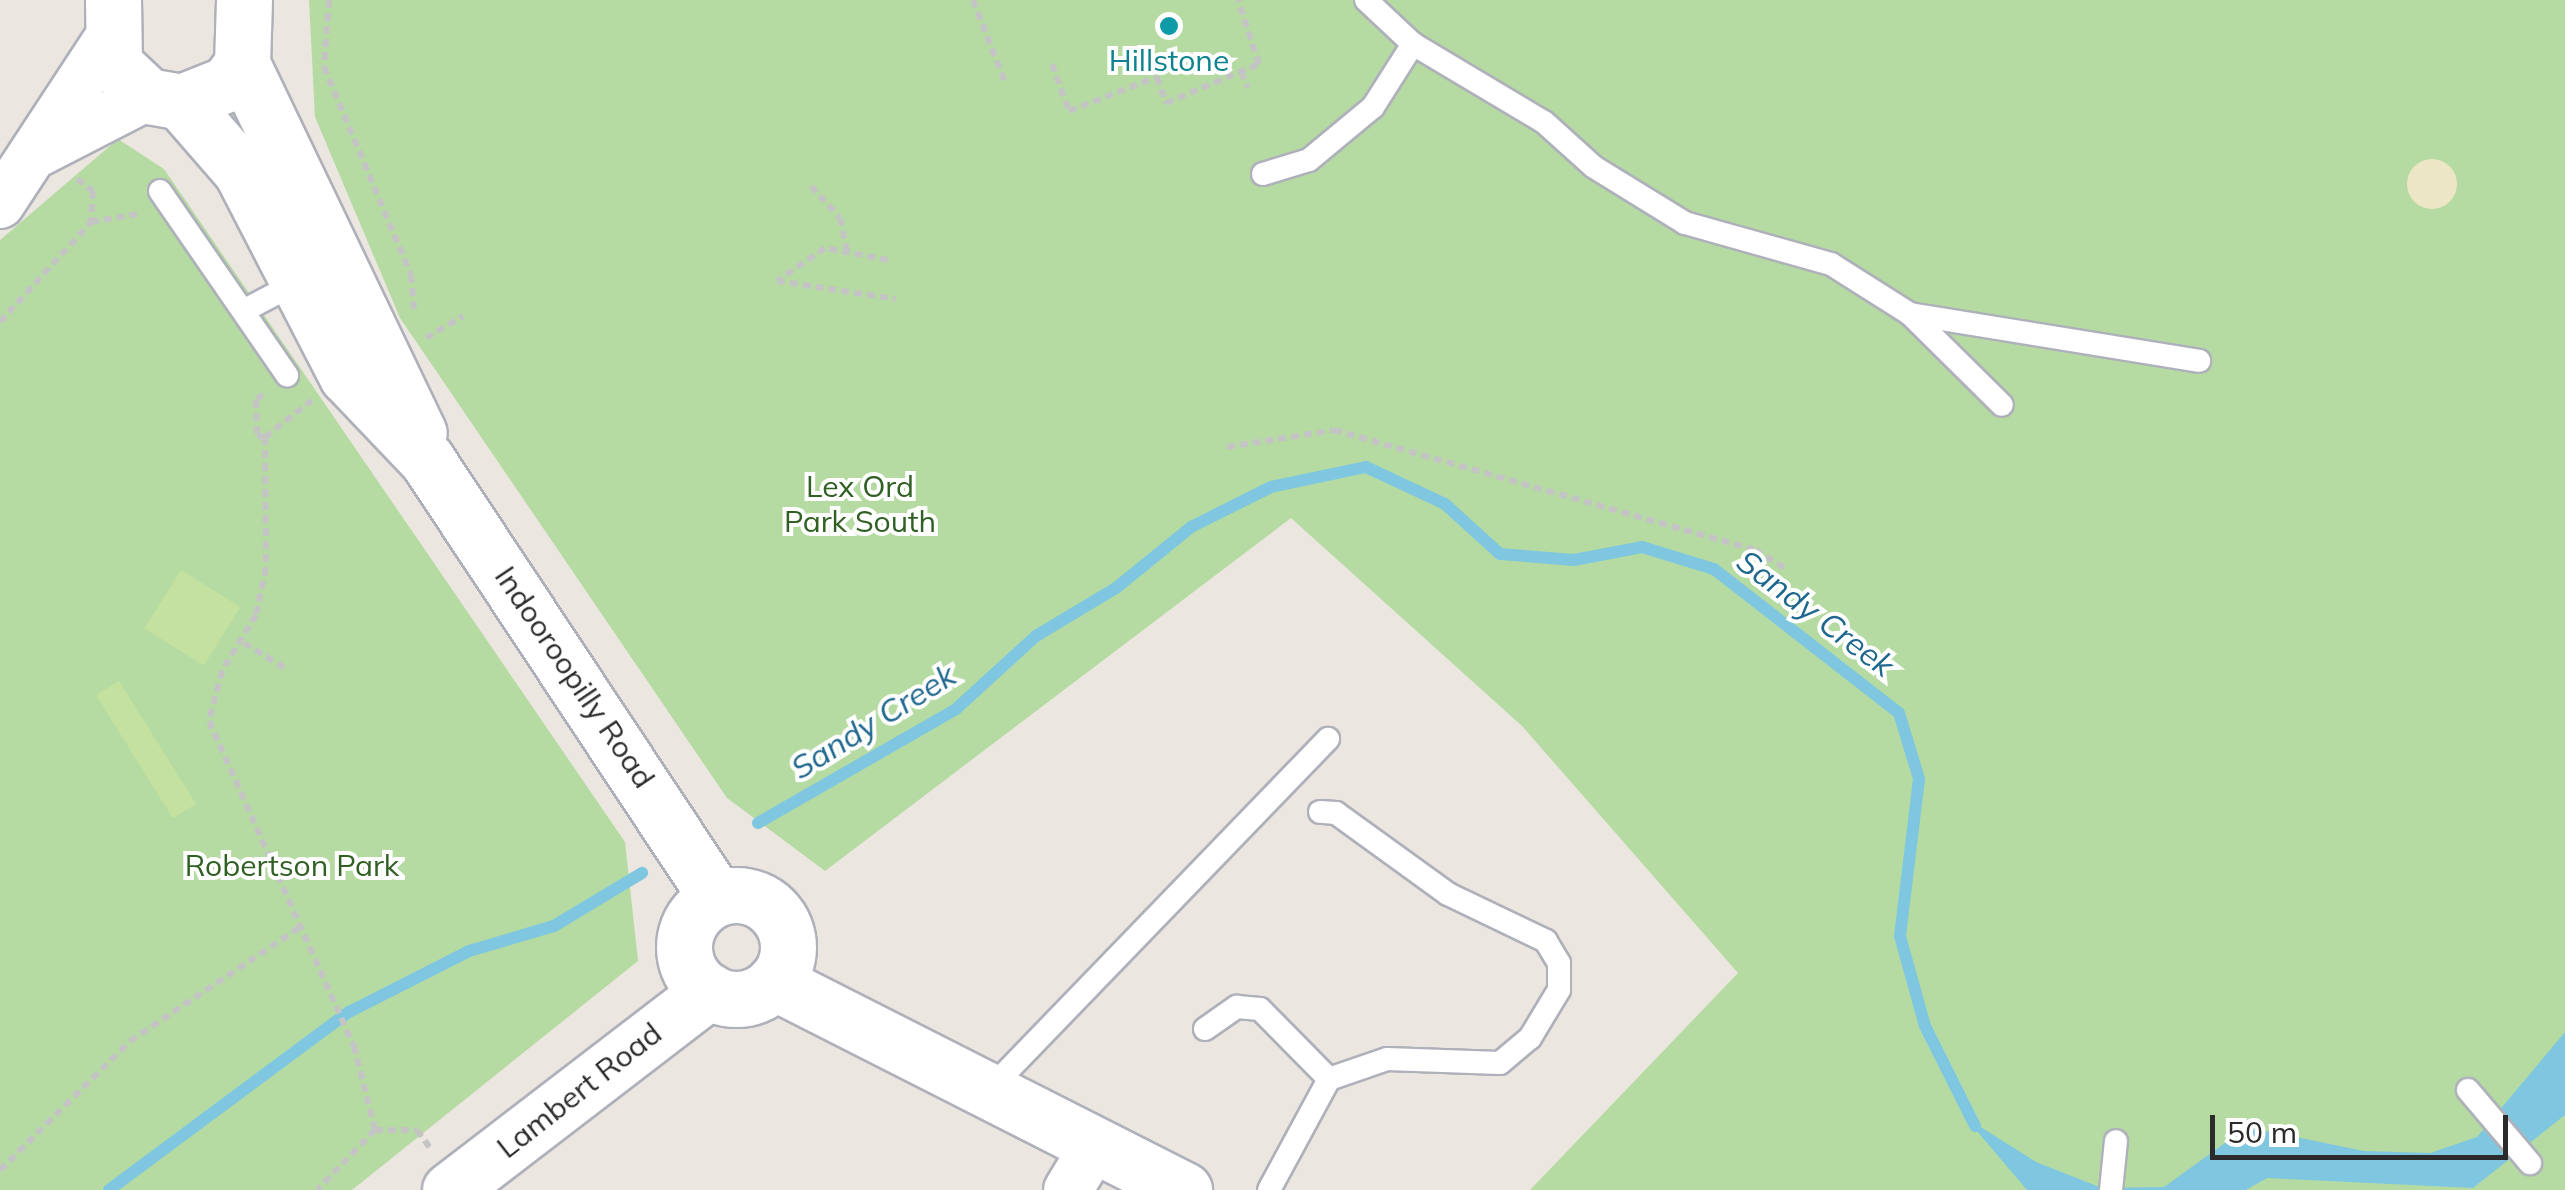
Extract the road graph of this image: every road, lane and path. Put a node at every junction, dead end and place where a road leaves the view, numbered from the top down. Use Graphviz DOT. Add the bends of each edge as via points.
graph roads {
  1 [pos="329,0"];
  2 [pos="973,0"];
  3 [pos="1238,0"];
  4 [pos="1366,0"];
  5 [pos="246,1"];
  6 [pos="110,21"];
  7 [pos="1413,44"];
  8 [pos="242,64"];
  9 [pos="1052,64"];
  10 [pos="1242,72"];
  11 [pos="1006,82"];
  12 [pos="1248,88"];
  13 [pos="164,99"];
  14 [pos="52,161"];
  15 [pos="1263,174"];
  16 [pos="811,186"];
  17 [pos="164,196"];
  18 [pos="0,204"];
  19 [pos="90,222"];
  20 [pos="847,252"];
  21 [pos="888,260"];
  22 [pos="317,272"];
  23 [pos="896,300"];
  24 [pos="245,310"];
  25 [pos="1910,314"];
  26 [pos="463,316"];
  27 [pos="412,321"];
  28 [pos="0,322"];
  29 [pos="413,346"];
  30 [pos="2200,361"];
  31 [pos="287,375"];
  32 [pos="323,390"];
  33 [pos="256,400"];
  34 [pos="2002,405"];
  35 [pos="265,437"];
  36 [pos="1226,446"];
  37 [pos="1785,568"];
  38 [pos="244,643"];
  39 [pos="288,670"];
  40 [pos="1328,739"];
  41 [pos="1320,812"];
  42 [pos="717,898"];
  43 [pos="303,925"];
  44 [pos="774,982"];
  45 [pos="709,991"];
  46 [pos="1204,1030"];
  47 [pos="1329,1079"];
  48 [pos="2468,1090"];
  49 [pos="984,1095"];
  50 [pos="375,1130"];
  51 [pos="2116,1141"];
  52 [pos="2530,1163"];
  53 [pos="1081,1169"];
  54 [pos="0,1170"];
  55 [pos="443,1174"];
  56 [pos="2111,1184"];
  57 [pos="317,1190"];
  58 [pos="1184,1190"];
  59 [pos="1269,1190"];
  1 -- 27 [label="path" via="324,67 412,275"];
  2 -- 11 [label="path"];
  3 -- 10 [label="path" via="1259,64"];
  4 -- 7 [label="lane"];
  5 -- 8 [label="main road"];
  6 -- 13 [label="main road, Indooroopilly Road" via="114,64"];
  6 -- 14 [label="street"];
  7 -- 15 [label="lane" via="1373,107 1309,160"];
  7 -- 25 [label="lane" via="1544,122 1594,167 1685,222 1831,264"];
  8 -- 13 [label="main road" via="227,84"];
  8 -- 22 [label="main road, Indooroopilly Road"];
  9 -- 10 [label="path" via="1070,110 1156,77 1166,103"];
  10 -- 12 [label="path"];
  13 -- 14 [label="street"];
  13 -- 22 [label="main road, Indooroopilly Road" via="241,171"];
  14 -- 18 [label="street"];
  14 -- 19 [label="path" via="92,191"];
  16 -- 20 [label="path" via="840,218"];
  17 -- 19 [label="path" via="127,220"];
  17 -- 24 [label="lane"];
  19 -- 28 [label="path"];
  20 -- 21 [label="path"];
  20 -- 23 [label="path" via="825,248 777,281"];
  22 -- 24 [label="lane"];
  22 -- 42 [label="main road, Indooroopilly Road" via="408,401 427,460"];
  24 -- 31 [label="lane"];
  25 -- 30 [label="lane"];
  25 -- 34 [label="lane"];
  26 -- 29 [label="path"];
  32 -- 35 [label="path"];
  33 -- 35 [label="path" via="257,436"];
  35 -- 38 [label="path" via="266,568"];
  36 -- 37 [label="path" via="1334,430 1755,550"];
  38 -- 39 [label="path"];
  38 -- 43 [label="path" via="222,671 209,721"];
  40 -- 49 [label="lane"];
  41 -- 47 [label="lane" via="1336,813 1448,894 1521,924 1559,963 1548,1014 1500,1062 1387,1059"];
  42 -- 44 [label="main road" via="751,896 780,917 788,950"];
  42 -- 45 [label="main road" via="686,934 688,966"];
  43 -- 50 [label="path" via="354,1046"];
  43 -- 54 [label="path" via="130,1041"];
  44 -- 45 [label="main road" via="736,999"];
  44 -- 49 [label="main road"];
  45 -- 55 [label="main road, Lambert Road"];
  46 -- 47 [label="lane" via="1237,1007 1260,1009"];
  47 -- 59 [label="lane"];
  48 -- 52 [label="lane"];
  49 -- 53 [label="main road"];
  50 -- 55 [label="path" via="417,1130"];
  50 -- 57 [label="path"];
  51 -- 56 [label="lane"];
  53 -- 58 [label="main road"];
}
